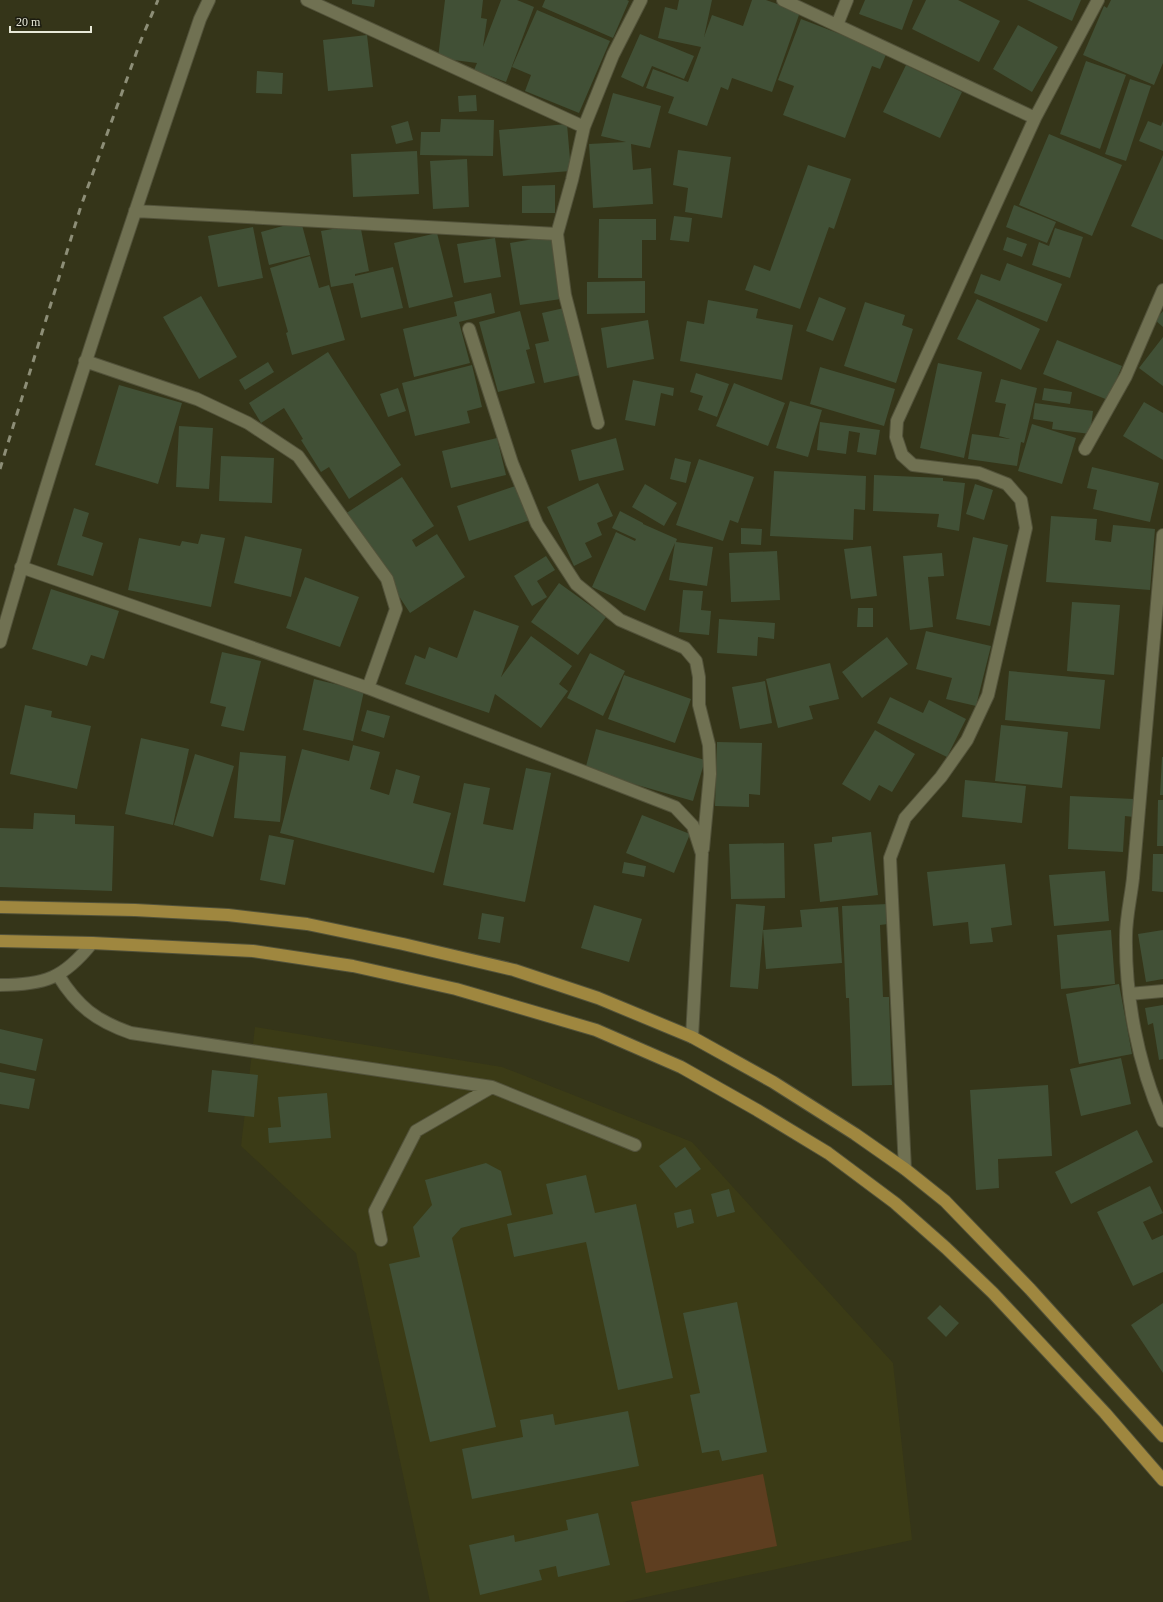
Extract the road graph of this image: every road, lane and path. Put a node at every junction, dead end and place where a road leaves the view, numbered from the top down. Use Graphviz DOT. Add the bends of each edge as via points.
graph roads {
  1 [pos="209,0"];
  2 [pos="307,0"];
  3 [pos="641,0"];
  4 [pos="783,0"];
  5 [pos="847,0"];
  6 [pos="1098,0"];
  7 [pos="837,25"];
  8 [pos="1034,118"];
  9 [pos="584,127"];
  10 [pos="135,211"];
  11 [pos="557,234"];
  12 [pos="1163,290"];
  13 [pos="469,329"];
  14 [pos="85,361"];
  15 [pos="598,423"];
  16 [pos="1085,449"];
  17 [pos="1163,535"];
  18 [pos="21,567"];
  19 [pos="0,642"];
  20 [pos="368,688"];
  21 [pos="702,854"];
  22 [pos="0,907"];
  23 [pos="0,941"];
  24 [pos="92,943"];
  25 [pos="58,975"];
  26 [pos="0,985"];
  27 [pos="1163,991"];
  28 [pos="1129,994"];
  29 [pos="692,1037"];
  30 [pos="492,1086"];
  31 [pos="1163,1121"];
  32 [pos="635,1145"];
  33 [pos="905,1169"];
  34 [pos="381,1240"];
  35 [pos="1163,1436"];
  36 [pos="1163,1480"];
  1 -- 10 [label="street" via="200,19"];
  2 -- 9 [label="street"];
  3 -- 9 [label="street" via="613,55"];
  4 -- 7 [label="street"];
  5 -- 7 [label="street"];
  6 -- 8 [label="street"];
  7 -- 8 [label="street"];
  8 -- 33 [label="street" via="897,421 896,437 902,455 913,465 979,473 1007,484 1021,500 1026,528 988,696 967,740 941,777 905,818 890,858"];
  9 -- 11 [label="street"];
  10 -- 11 [label="street"];
  10 -- 14 [label="street"];
  11 -- 15 [label="street" via="565,295"];
  12 -- 16 [label="street" via="1126,376"];
  13 -- 21 [label="street" via="512,463 537,524 576,584 620,620 685,648 696,661 699,705 709,745 710,774"];
  14 -- 18 [label="street"];
  14 -- 20 [label="street" via="197,399 248,423 298,456 387,579 396,609"];
  17 -- 28 [label="street" via="1126,935"];
  18 -- 19 [label="street"];
  18 -- 20 [label="street"];
  20 -- 21 [label="street" via="675,807 693,826"];
  21 -- 29 [label="street"];
  22 -- 29 [label="main road" via="158,911 228,915 307,924 514,970 598,998"];
  23 -- 24 [label="main road"];
  24 -- 25 [label="street" via="77,961"];
  24 -- 36 [label="main road" via="253,951 353,966 456,989 596,1030 681,1067 828,1153 895,1203 993,1293"];
  25 -- 26 [label="street" via="35,983"];
  25 -- 30 [label="street" via="81,1006 96,1018 131,1033"];
  27 -- 28 [label="street"];
  28 -- 31 [label="street" via="1138,1045 1152,1097"];
  29 -- 33 [label="main road" via="780,1086"];
  30 -- 32 [label="street"];
  30 -- 34 [label="street" via="416,1131 375,1211"];
  33 -- 35 [label="main road" via="945,1201 1030,1289"];
}
